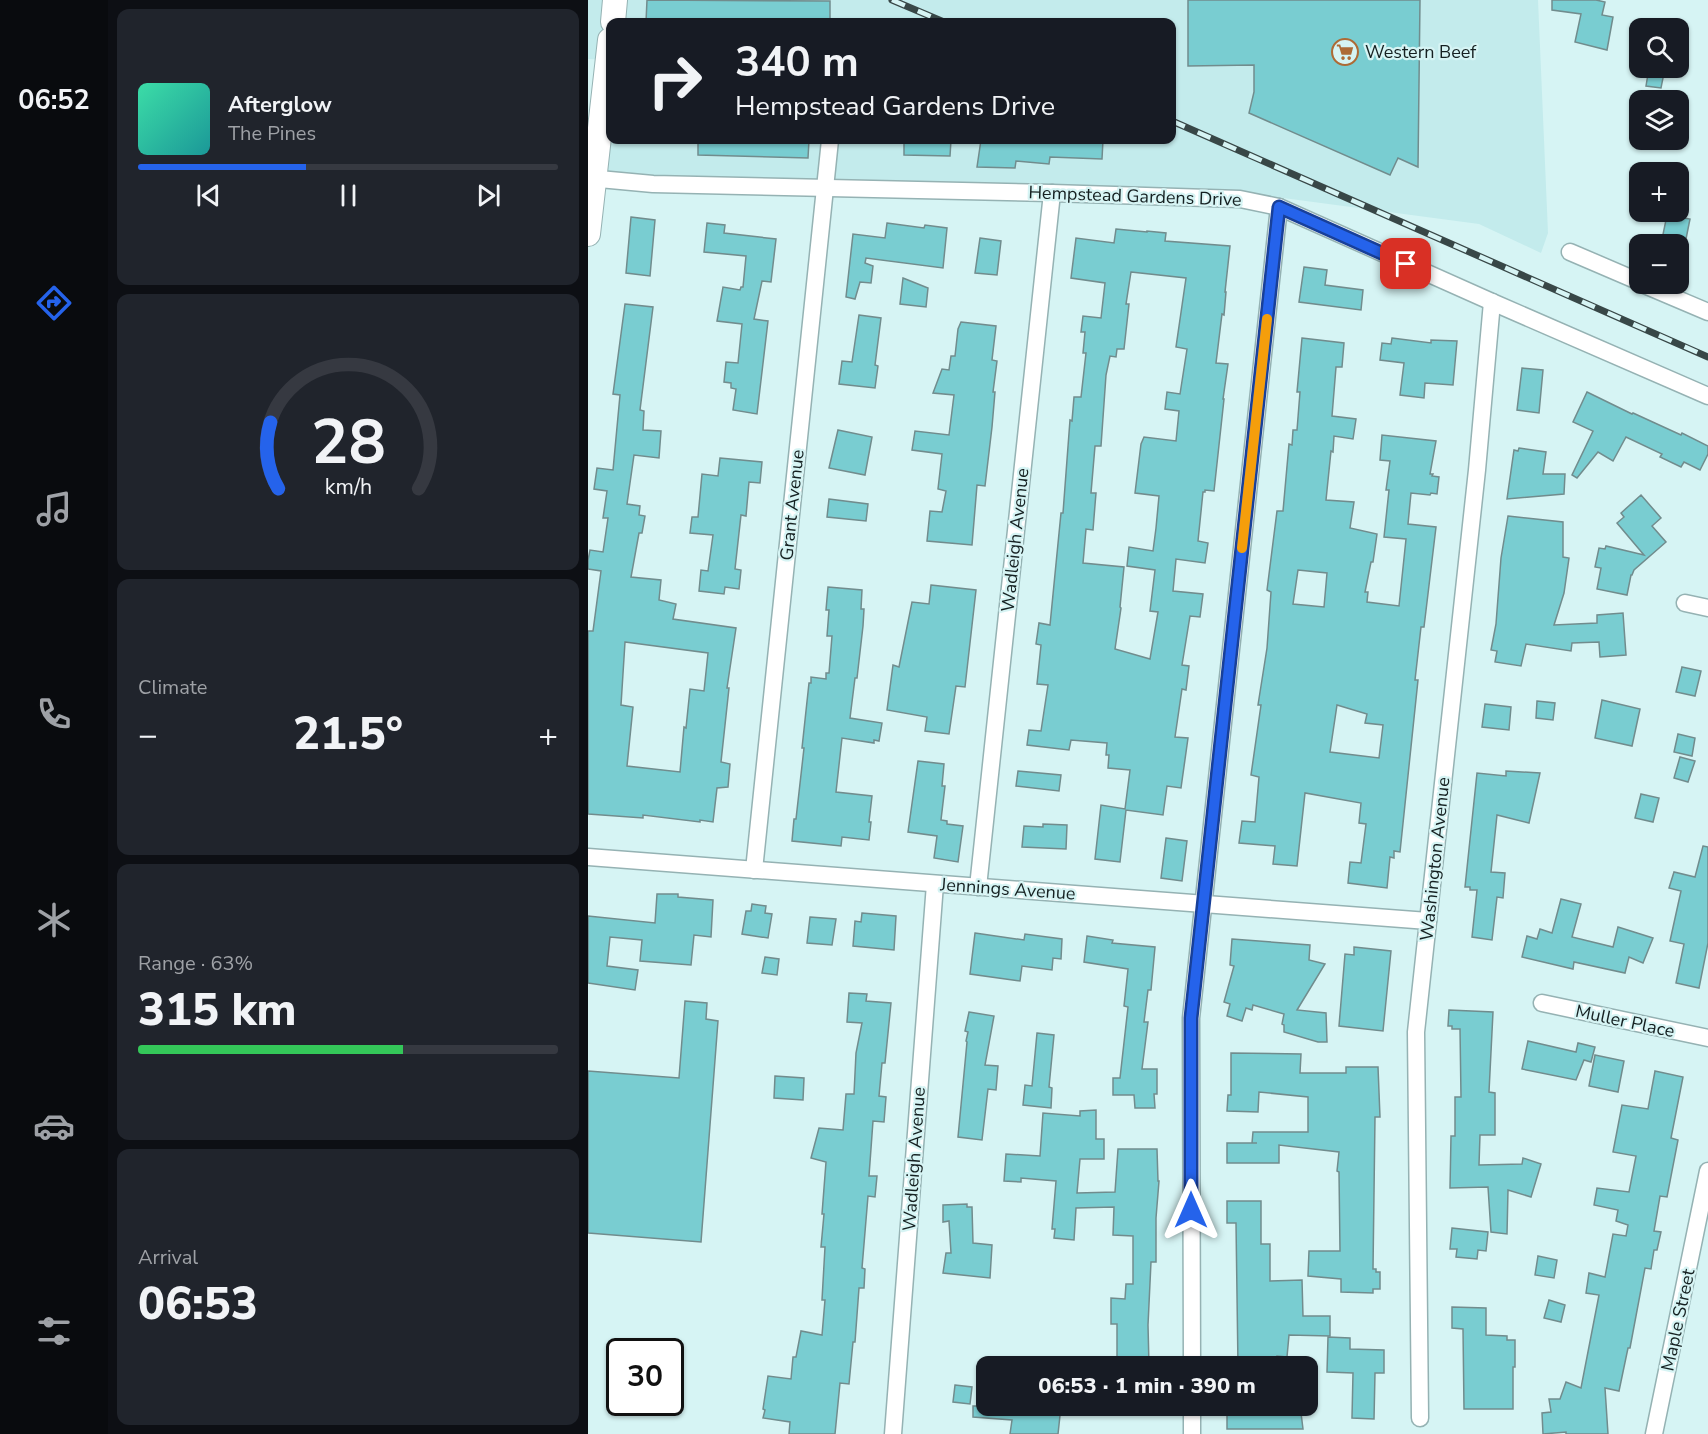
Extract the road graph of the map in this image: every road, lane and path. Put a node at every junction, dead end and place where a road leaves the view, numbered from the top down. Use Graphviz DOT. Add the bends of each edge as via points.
graph roads {
  1 [pos="615,0"];
  2 [pos="613,18"];
  3 [pos="606,69"];
  4 [pos="830,144"];
  5 [pos="591,179"];
  6 [pos="825,188"];
  7 [pos="1052,193"];
  8 [pos="1279,207"];
  9 [pos="588,234"];
  10 [pos="1570,252"];
  11 [pos="1629,278"];
  12 [pos="1666,294"];
  13 [pos="1492,302"];
  14 [pos="1708,312"];
  15 [pos="1708,396"];
  16 [pos="1685,603"];
  17 [pos="1708,608"];
  18 [pos="588,857"];
  19 [pos="754,870"];
  20 [pos="935,884"];
  21 [pos="978,887"];
  22 [pos="1204,904"];
  23 [pos="1428,921"];
  24 [pos="1542,1003"];
  25 [pos="1708,1038"];
  26 [pos="1708,1171"];
  27 [pos="1702,1236"];
  28 [pos="1192,1356"];
  29 [pos="1192,1416"];
  30 [pos="1420,1418"];
  31 [pos="893,1434"];
  32 [pos="1192,1434"];
  33 [pos="1654,1434"];
  1 -- 2 [label="street"];
  3 -- 5 [label="street"];
  4 -- 6 [label="street, Grant Avenue"];
  5 -- 6 [label="street, Hempstead Gardens Drive"];
  5 -- 9 [label="street"];
  6 -- 7 [label="street, Hempstead Gardens Drive"];
  6 -- 19 [label="street, Grant Avenue"];
  7 -- 8 [label="street, Hempstead Gardens Drive" via="1240,199"];
  7 -- 21 [label="street, Wadleigh Avenue"];
  8 -- 13 [label="street, Hempstead Gardens Drive"];
  8 -- 22 [label="street"];
  10 -- 11 [label="street"];
  12 -- 14 [label="street"];
  13 -- 15 [label="street, Hempstead Gardens Drive"];
  13 -- 23 [label="street, Washington Avenue"];
  16 -- 17 [label="street"];
  18 -- 19 [label="street, Jennings Avenue"];
  19 -- 20 [label="street, Jennings Avenue"];
  20 -- 21 [label="street, Jennings Avenue"];
  20 -- 31 [label="street, Wadleigh Avenue"];
  21 -- 22 [label="street, Jennings Avenue"];
  22 -- 23 [label="street, Jennings Avenue"];
  22 -- 28 [label="street" via="1190,1045"];
  23 -- 30 [label="street, Washington Avenue" via="1416,1032"];
  24 -- 25 [label="street, Muller Place"];
  26 -- 27 [label="street, Maple Street"];
  27 -- 33 [label="street, Maple Street"];
  29 -- 32 [label="street"];
}
